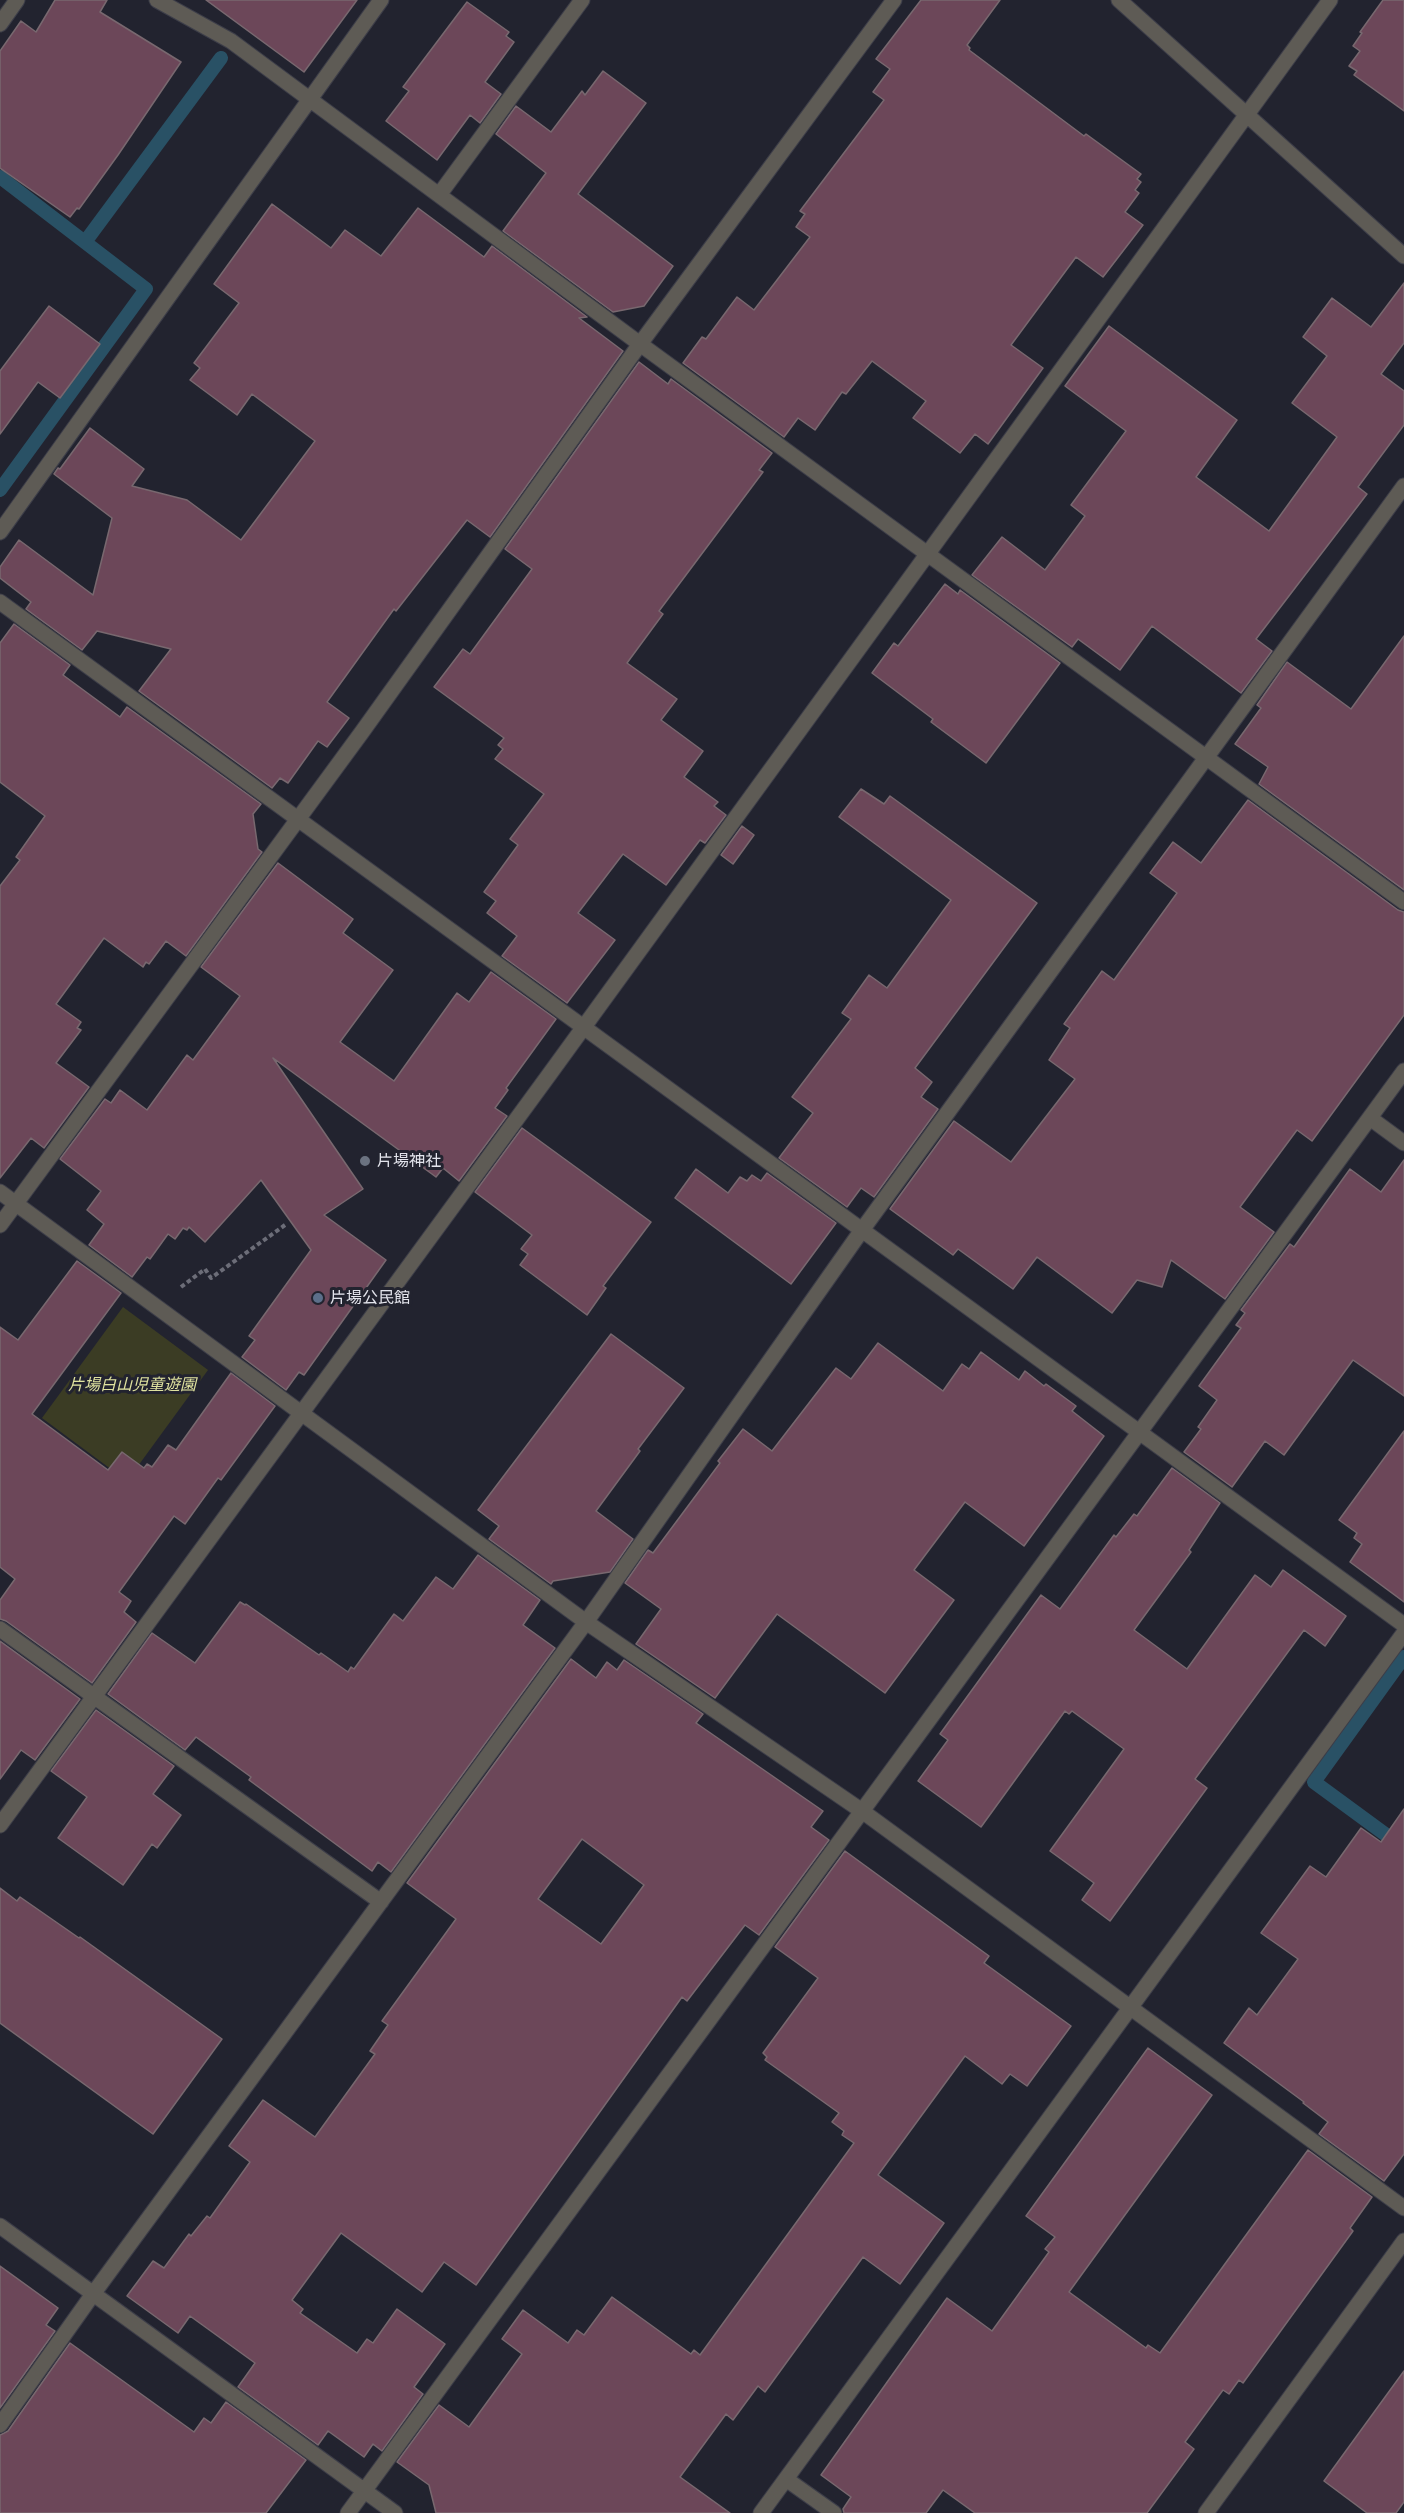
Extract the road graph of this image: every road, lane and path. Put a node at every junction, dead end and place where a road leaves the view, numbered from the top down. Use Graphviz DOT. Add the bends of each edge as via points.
graph roads {
  1 [pos="18,0"];
  2 [pos="157,0"];
  3 [pos="381,0"];
  4 [pos="582,0"];
  5 [pos="894,0"];
  6 [pos="1119,0"];
  7 [pos="1330,0"];
  8 [pos="0,24"];
  9 [pos="309,99"];
  10 [pos="1246,115"];
  11 [pos="439,195"];
  12 [pos="1404,256"];
  13 [pos="640,344"];
  14 [pos="1404,486"];
  15 [pos="0,532"];
  16 [pos="927,554"];
  17 [pos="0,602"];
  18 [pos="1206,757"];
  19 [pos="298,820"];
  20 [pos="1404,902"];
  21 [pos="584,1027"];
  22 [pos="1404,1071"];
  23 [pos="1370,1118"];
  24 [pos="1404,1143"];
  25 [pos="0,1192"];
  26 [pos="15,1204"];
  27 [pos="0,1225"];
  28 [pos="285,1225"];
  29 [pos="862,1230"];
  30 [pos="155,1306"];
  31 [pos="302,1413"];
  32 [pos="1140,1432"];
  33 [pos="586,1622"];
  34 [pos="1404,1625"];
  35 [pos="0,1629"];
  36 [pos="1404,1633"];
  37 [pos="94,1696"];
  38 [pos="862,1811"];
  39 [pos="3,1815"];
  40 [pos="381,1902"];
  41 [pos="1130,2007"];
  42 [pos="1404,2208"];
  43 [pos="0,2226"];
  44 [pos="1404,2241"];
  45 [pos="93,2294"];
  46 [pos="0,2425"];
  47 [pos="786,2479"];
  48 [pos="364,2491"];
  49 [pos="348,2513"];
  50 [pos="394,2513"];
  51 [pos="761,2513"];
  52 [pos="834,2513"];
  53 [pos="1206,2513"];
  1 -- 8 [label="street"];
  2 -- 9 [label="street" via="231,41"];
  3 -- 9 [label="street"];
  4 -- 11 [label="street"];
  5 -- 13 [label="street"];
  6 -- 10 [label="street"];
  7 -- 10 [label="street"];
  9 -- 11 [label="street"];
  9 -- 15 [label="street"];
  10 -- 12 [label="street"];
  10 -- 16 [label="street"];
  11 -- 13 [label="street"];
  13 -- 16 [label="street"];
  13 -- 19 [label="street"];
  14 -- 18 [label="street"];
  16 -- 18 [label="street"];
  16 -- 21 [label="street"];
  17 -- 19 [label="street"];
  18 -- 20 [label="street"];
  18 -- 29 [label="street"];
  19 -- 21 [label="street"];
  19 -- 26 [label="street"];
  21 -- 29 [label="street"];
  21 -- 31 [label="street"];
  22 -- 23 [label="street"];
  23 -- 24 [label="street"];
  23 -- 32 [label="street"];
  25 -- 26 [label="street"];
  26 -- 27 [label="street"];
  26 -- 30 [label="street"];
  28 -- 30 [label="path" via="211,1278 205,1269"];
  29 -- 32 [label="street"];
  29 -- 33 [label="street"];
  30 -- 31 [label="street"];
  31 -- 33 [label="street"];
  31 -- 37 [label="street"];
  32 -- 34 [label="street"];
  32 -- 38 [label="street"];
  33 -- 38 [label="street"];
  33 -- 40 [label="street"];
  35 -- 37 [label="street"];
  36 -- 41 [label="street"];
  37 -- 39 [label="street"];
  37 -- 40 [label="street"];
  38 -- 41 [label="street"];
  38 -- 48 [label="street"];
  40 -- 45 [label="street"];
  41 -- 42 [label="street"];
  41 -- 47 [label="street"];
  43 -- 45 [label="street"];
  44 -- 53 [label="street"];
  45 -- 46 [label="street"];
  45 -- 48 [label="street"];
  47 -- 51 [label="street"];
  47 -- 52 [label="street"];
  48 -- 49 [label="street"];
  48 -- 50 [label="street"];
}
